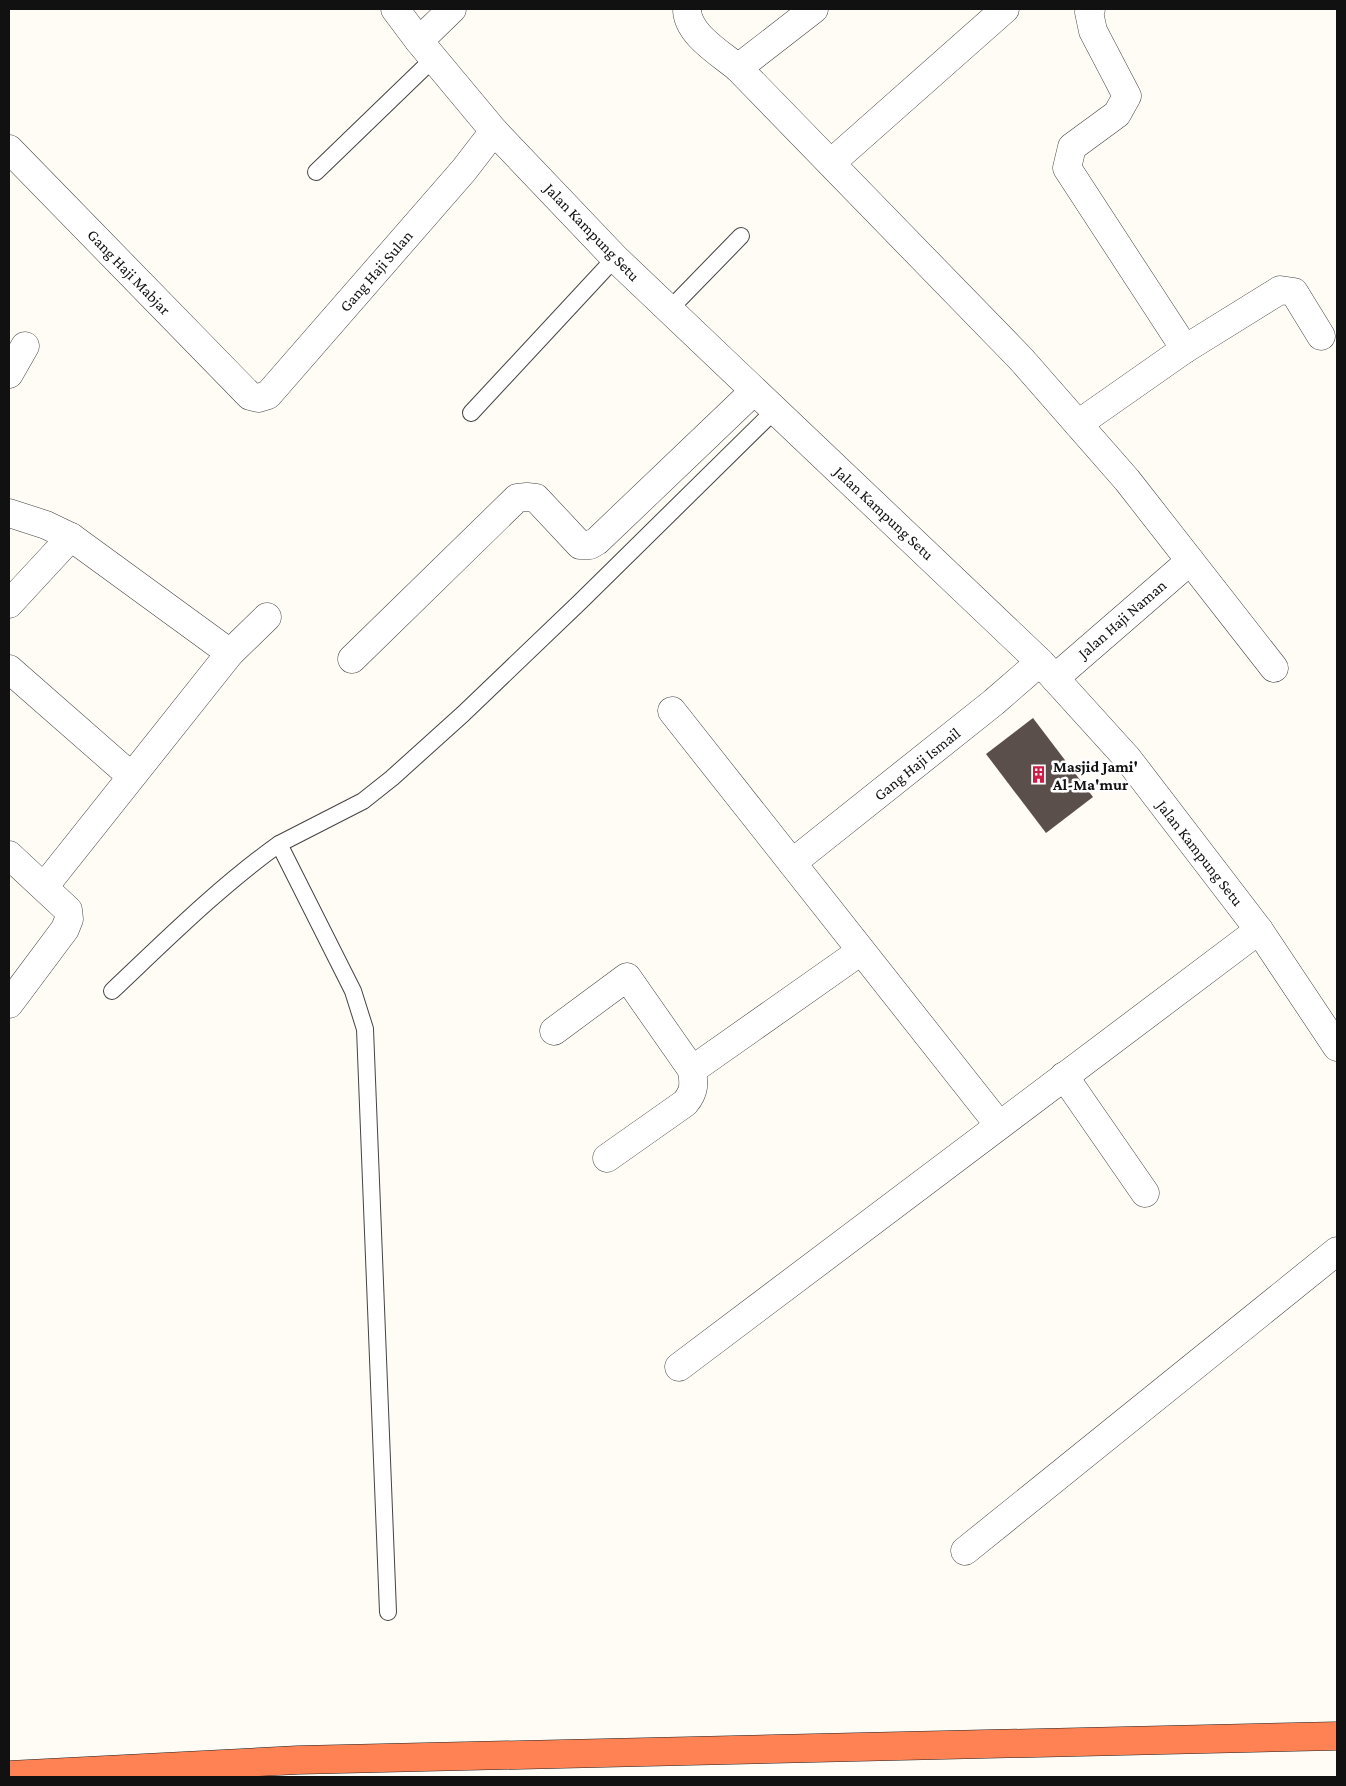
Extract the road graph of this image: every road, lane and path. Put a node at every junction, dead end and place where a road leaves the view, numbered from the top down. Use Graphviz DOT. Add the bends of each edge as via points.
graph roads {
  1 [pos="395,9"];
  2 [pos="452,9"];
  3 [pos="687,9"];
  4 [pos="814,9"];
  5 [pos="1005,9"];
  6 [pos="1091,9"];
  7 [pos="426,50"];
  8 [pos="738,68"];
  9 [pos="494,131"];
  10 [pos="9,149"];
  11 [pos="831,163"];
  12 [pos="316,172"];
  13 [pos="741,236"];
  14 [pos="615,258"];
  15 [pos="669,310"];
  16 [pos="1321,336"];
  17 [pos="24,346"];
  18 [pos="1185,349"];
  19 [pos="9,374"];
  20 [pos="754,391"];
  21 [pos="250,396"];
  22 [pos="775,410"];
  23 [pos="471,413"];
  24 [pos="1078,424"];
  25 [pos="9,513"];
  26 [pos="71,537"];
  27 [pos="1190,561"];
  28 [pos="9,604"];
  29 [pos="267,617"];
  30 [pos="230,653"];
  31 [pos="352,659"];
  32 [pos="1274,668"];
  33 [pos="9,669"];
  34 [pos="1048,670"];
  35 [pos="672,711"];
  36 [pos="131,776"];
  37 [pos="279,844"];
  38 [pos="9,855"];
  39 [pos="792,863"];
  40 [pos="44,887"];
  41 [pos="1259,930"];
  42 [pos="861,951"];
  43 [pos="18,973"];
  44 [pos="112,991"];
  45 [pos="9,1004"];
  46 [pos="554,1031"];
  47 [pos="1337,1047"];
  48 [pos="692,1070"];
  49 [pos="1064,1076"];
  50 [pos="999,1125"];
  51 [pos="607,1158"];
  52 [pos="1145,1193"];
  53 [pos="1337,1251"];
  54 [pos="679,1366"];
  55 [pos="965,1551"];
  56 [pos="388,1612"];
  57 [pos="1337,1736"];
  58 [pos="9,1775"];
  1 -- 7 [label="street, Jalan Kampung Setu"];
  2 -- 7 [label="street"];
  3 -- 8 [label="street" via="693,29"];
  4 -- 8 [label="street"];
  5 -- 11 [label="street"];
  6 -- 18 [label="street" via="1093,30 1127,96 1117,114 1072,148 1067,168"];
  7 -- 9 [label="street, Jalan Kampung Setu"];
  7 -- 12 [label="lane"];
  8 -- 11 [label="street"];
  9 -- 14 [label="street, Jalan Kampung Setu"];
  9 -- 21 [label="street, Gang Haji Sulan" via="268,396"];
  10 -- 21 [label="street, Gang Haji Mabjar"];
  11 -- 24 [label="street" via="1021,359"];
  13 -- 15 [label="lane"];
  14 -- 15 [label="street, Jalan Kampung Setu"];
  14 -- 23 [label="lane"];
  15 -- 20 [label="street, Jalan Kampung Setu"];
  16 -- 18 [label="street" via="1294,292 1287,289 1266,297"];
  17 -- 19 [label="street"];
  18 -- 24 [label="street"];
  20 -- 22 [label="street, Jalan Kampung Setu"];
  20 -- 31 [label="street" via="598,541 590,545 580,545 536,498 517,498"];
  22 -- 34 [label="street, Jalan Kampung Setu"];
  22 -- 37 [label="lane" via="581,601 392,778 363,801"];
  24 -- 27 [label="street"];
  25 -- 26 [label="street"];
  26 -- 28 [label="street"];
  26 -- 30 [label="street"];
  27 -- 32 [label="street"];
  27 -- 34 [label="street, Jalan Haji Naman"];
  29 -- 30 [label="street"];
  30 -- 36 [label="street"];
  33 -- 36 [label="street"];
  34 -- 39 [label="street, Gang Haji Ismail" via="994,702"];
  34 -- 41 [label="street, Jalan Kampung Setu" via="1128,758"];
  35 -- 39 [label="street"];
  36 -- 40 [label="street"];
  37 -- 44 [label="lane" via="214,896"];
  37 -- 56 [label="lane" via="353,992 365,1030"];
  38 -- 40 [label="street"];
  39 -- 42 [label="street"];
  40 -- 43 [label="street" via="68,910 69,919 65,929"];
  41 -- 47 [label="street, Jalan Kampung Setu"];
  41 -- 49 [label="street"];
  42 -- 48 [label="street"];
  42 -- 50 [label="street"];
  43 -- 45 [label="street"];
  46 -- 48 [label="street" via="627,977"];
  48 -- 51 [label="street" via="694,1086 685,1103"];
  49 -- 50 [label="street"];
  49 -- 52 [label="street"];
  50 -- 54 [label="street"];
  53 -- 55 [label="street"];
  57 -- 58 [label="highway" via="298,1760"];
}
